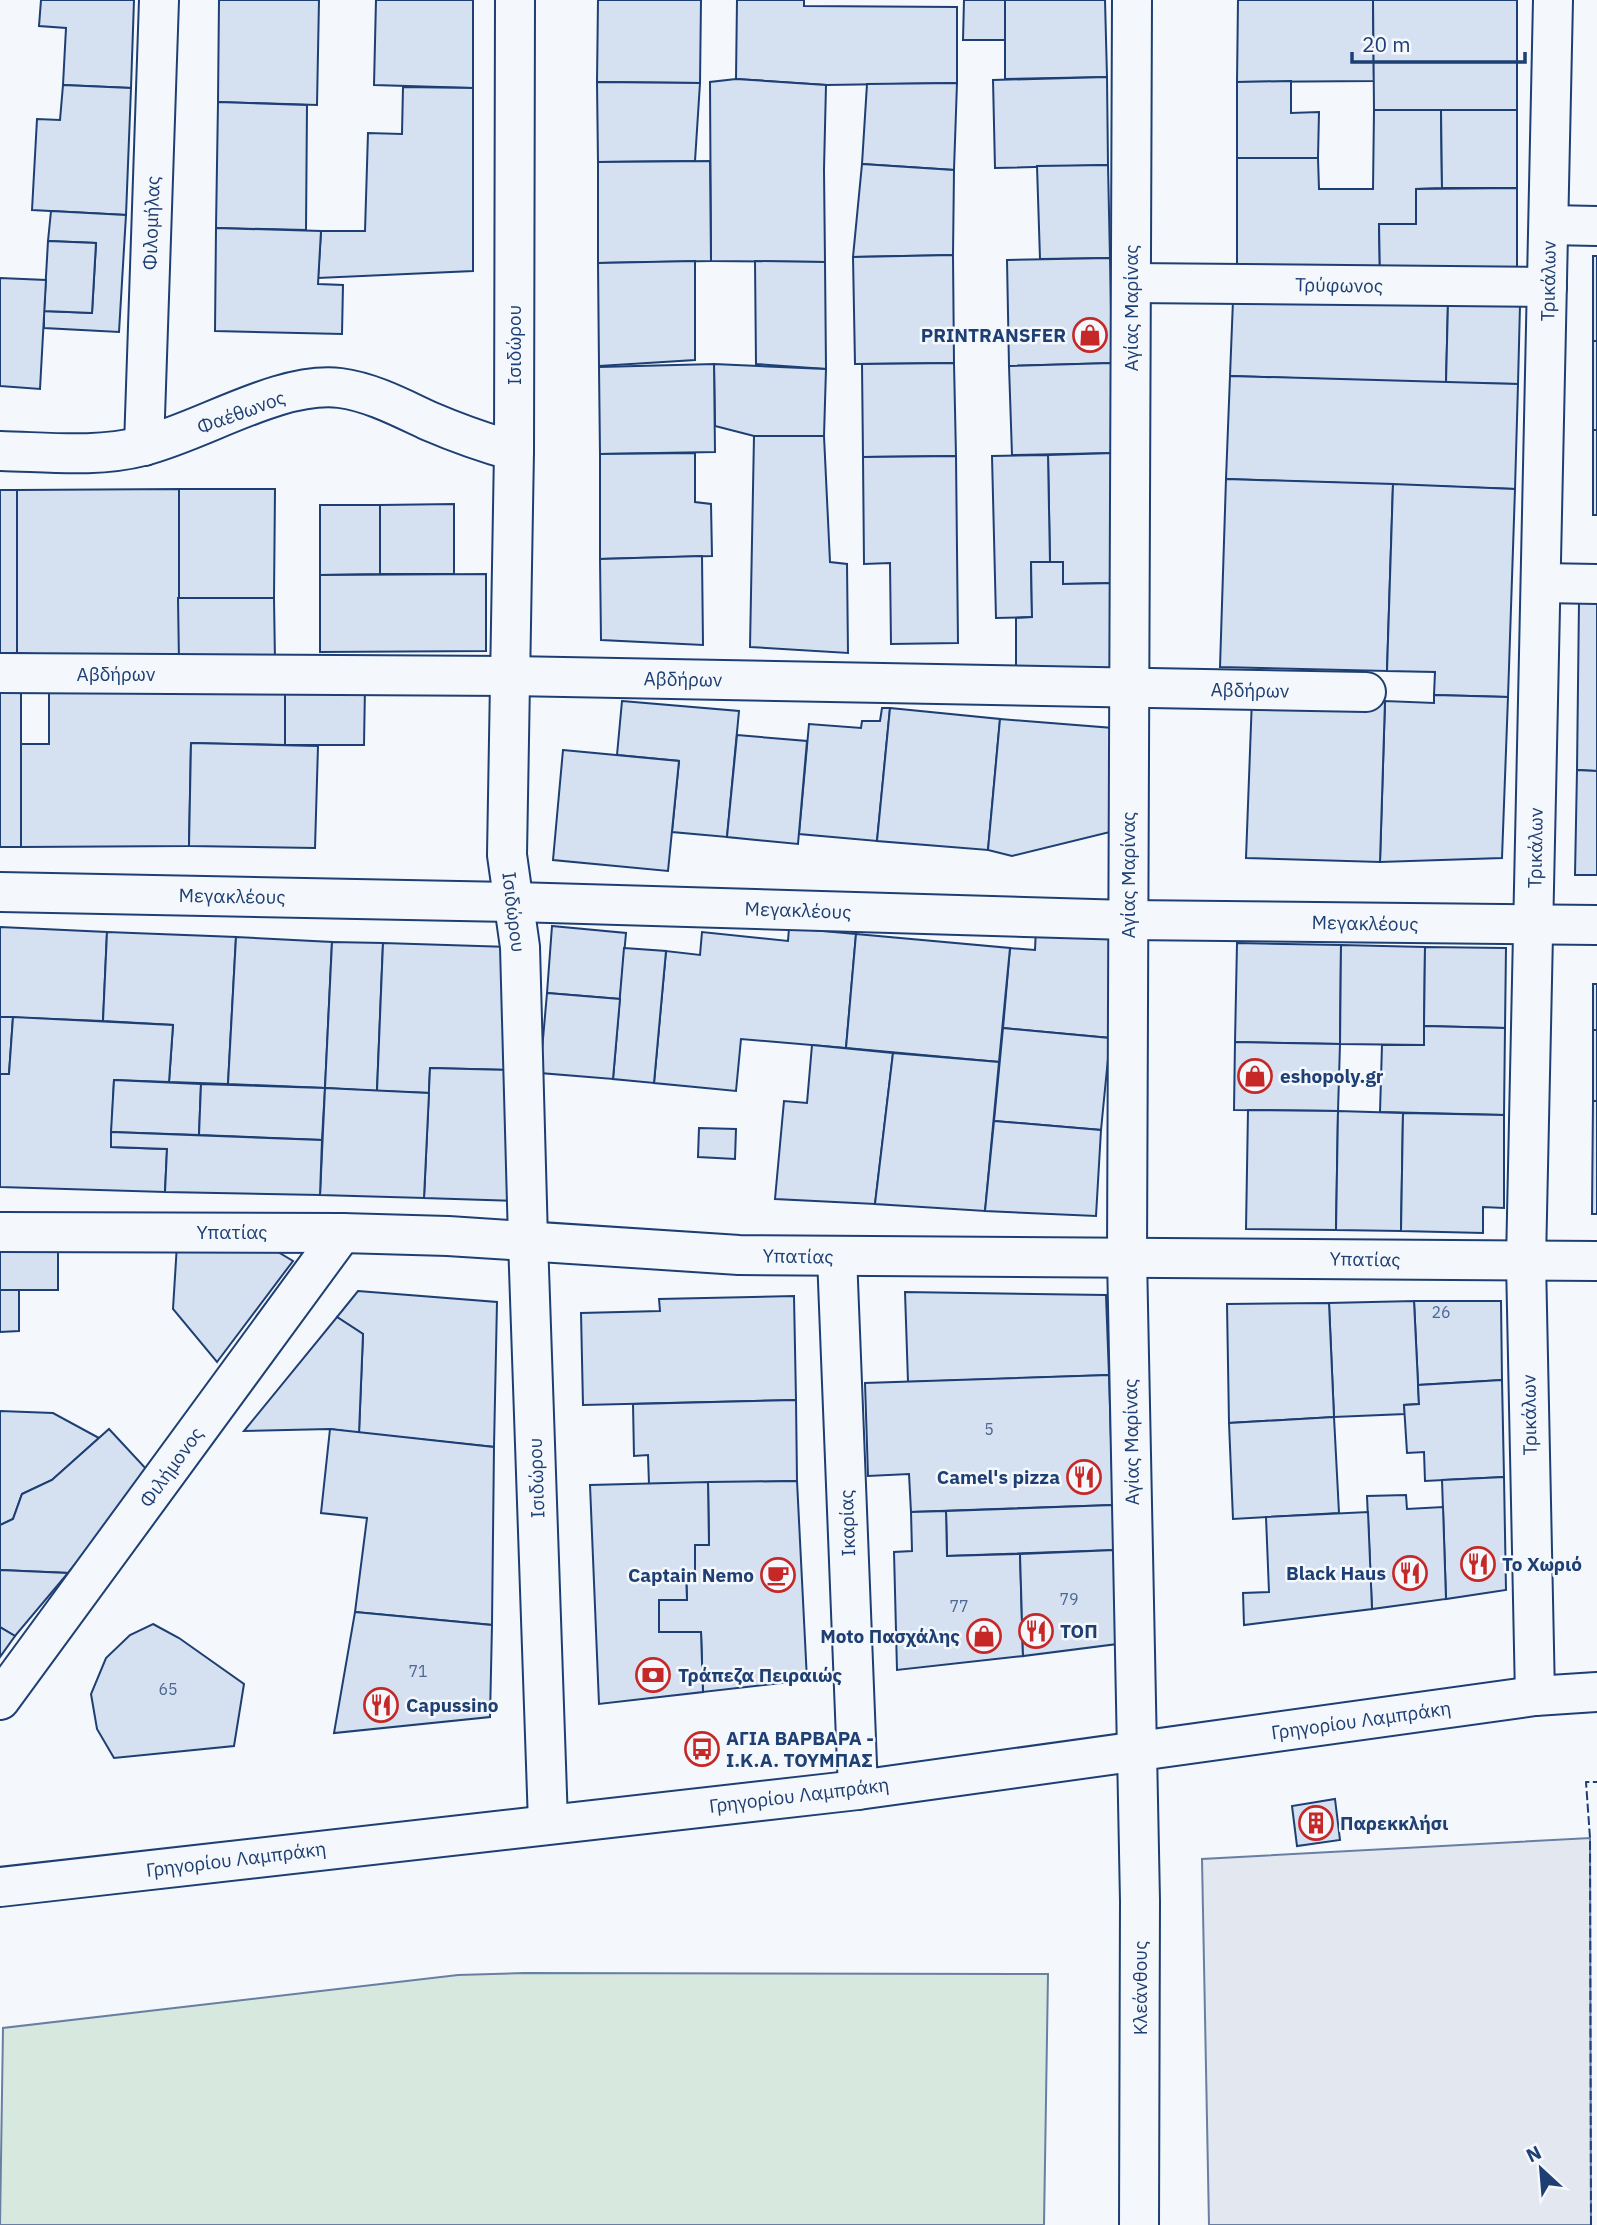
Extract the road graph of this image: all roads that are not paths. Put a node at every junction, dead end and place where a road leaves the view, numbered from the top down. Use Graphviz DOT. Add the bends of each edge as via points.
graph roads {
  1 [pos="159,0"];
  2 [pos="515,0"];
  3 [pos="1132,0"];
  4 [pos="1553,0"];
  5 [pos="1549,225"];
  6 [pos="1597,226"];
  7 [pos="1131,283"];
  8 [pos="1547,287"];
  9 [pos="144,446"];
  10 [pos="0,451"];
  11 [pos="514,451"];
  12 [pos="1541,583"];
  13 [pos="1597,584"];
  14 [pos="0,673"];
  15 [pos="511,676"];
  16 [pos="1129,688"];
  17 [pos="1366,692"];
  18 [pos="0,892"];
  19 [pos="515,902"];
  20 [pos="1128,920"];
  21 [pos="1534,925"];
  22 [pos="1597,925"];
  23 [pos="0,1232"];
  24 [pos="342,1233"];
  25 [pos="528,1240"];
  26 [pos="836,1256"];
  27 [pos="1127,1257"];
  28 [pos="1526,1261"];
  29 [pos="1597,1261"];
  30 [pos="1597,1692"];
  31 [pos="1535,1696"];
  32 [pos="0,1700"];
  33 [pos="1137,1751"];
  34 [pos="858,1790"];
  35 [pos="548,1823"];
  36 [pos="0,1886"];
  37 [pos="1139,2225"];
  1 -- 9 [label="street, Φιλομήλας"];
  2 -- 11 [label="street, Ισιδώρου"];
  3 -- 7 [label="street, Αγίας Μαρίνας"];
  4 -- 5 [label="street, Τρικάλων"];
  5 -- 6 [label="street"];
  5 -- 8 [label="street, Τρικάλων"];
  7 -- 8 [label="street, Τρύφωνος"];
  7 -- 16 [label="street, Αγίας Μαρίνας"];
  8 -- 12 [label="street, Τρικάλων"];
  9 -- 10 [label="street, Φαέθωνος" via="103,452"];
  9 -- 11 [label="street, Φαέθωνος" via="264,400 326,387 361,393"];
  11 -- 15 [label="street, Ισιδώρου"];
  12 -- 13 [label="street"];
  12 -- 21 [label="street, Τρικάλων"];
  14 -- 15 [label="street, Αβδήρων"];
  15 -- 16 [label="street, Αβδήρων"];
  15 -- 19 [label="street, Ισιδώρου" via="507,855"];
  16 -- 17 [label="street, Αβδήρων"];
  16 -- 20 [label="street, Αγίας Μαρίνας"];
  18 -- 19 [label="street, Μεγακλέους"];
  19 -- 20 [label="street, Μεγακλέους"];
  19 -- 25 [label="street, Ισιδώρου"];
  20 -- 21 [label="street, Μεγακλέους"];
  20 -- 27 [label="street, Αγίας Μαρίνας"];
  21 -- 22 [label="street, Μεγακλέους"];
  21 -- 28 [label="street, Τρικάλων"];
  23 -- 24 [label="street, Υπατίας"];
  24 -- 25 [label="street, Υπατίας"];
  24 -- 32 [label="street, Φιλήμονος"];
  25 -- 26 [label="street, Υπατίας" via="739,1255"];
  25 -- 35 [label="street, Ισιδώρου"];
  26 -- 27 [label="street, Υπατίας"];
  26 -- 34 [label="street, Ικαρίας"];
  27 -- 28 [label="street, Υπατίας"];
  27 -- 33 [label="street, Αγίας Μαρίνας"];
  28 -- 29 [label="street, Υπατίας"];
  28 -- 31 [label="street, Τρικάλων"];
  30 -- 31 [label="street, Γρηγορίου Λαμπράκη"];
  31 -- 33 [label="street, Γρηγορίου Λαμπράκη"];
  33 -- 34 [label="street, Γρηγορίου Λαμπράκη"];
  33 -- 37 [label="street, Κλεάνθους"];
  34 -- 35 [label="street, Γρηγορίου Λαμπράκη"];
  35 -- 36 [label="street, Γρηγορίου Λαμπράκη"];
}
